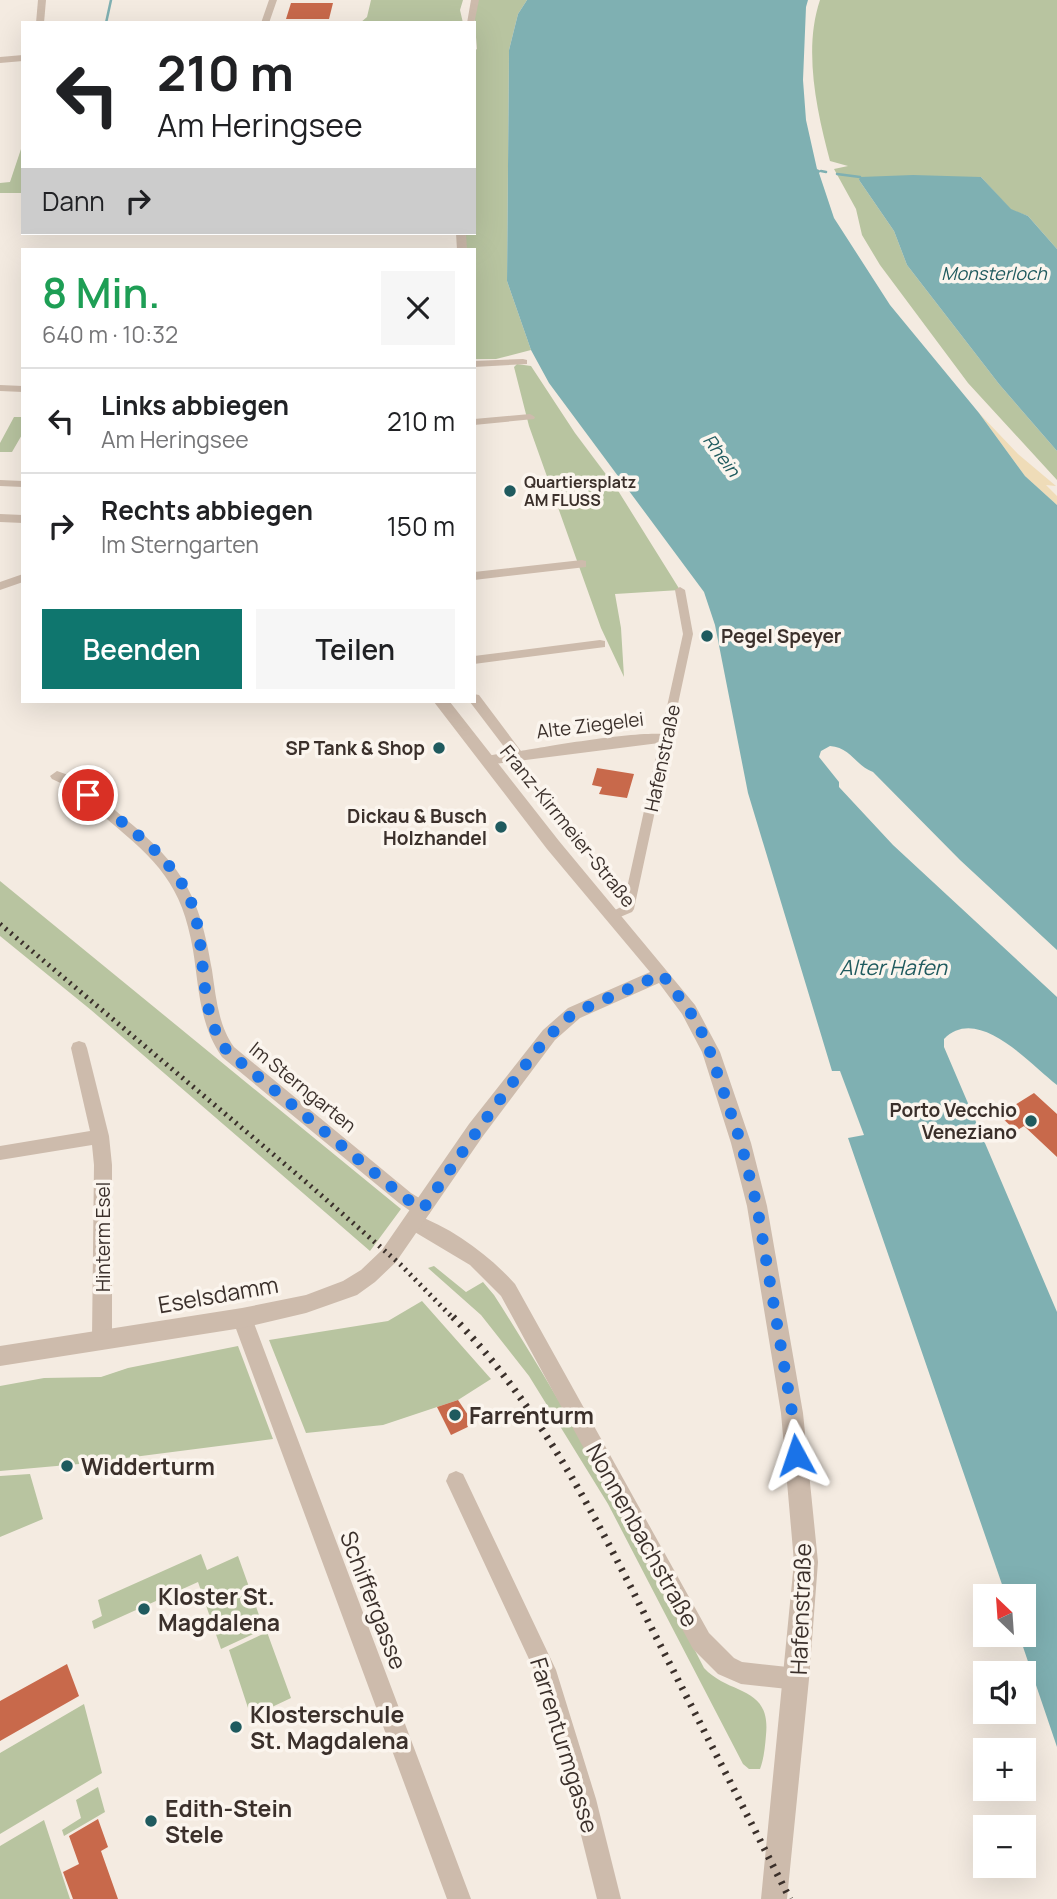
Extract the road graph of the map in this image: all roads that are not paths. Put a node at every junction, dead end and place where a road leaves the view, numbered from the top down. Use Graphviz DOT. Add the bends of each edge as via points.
graph roads {
  1 [pos="42,0"];
  2 [pos="273,0"];
  3 [pos="475,0"];
  4 [pos="40,21"];
  5 [pos="266,21"];
  6 [pos="471,21"];
  7 [pos="21,58"];
  8 [pos="0,60"];
  9 [pos="523,362"];
  10 [pos="476,364"];
  11 [pos="0,388"];
  12 [pos="21,389"];
  13 [pos="530,417"];
  14 [pos="476,422"];
  15 [pos="0,483"];
  16 [pos="21,484"];
  17 [pos="0,518"];
  18 [pos="21,519"];
  19 [pos="583,564"];
  20 [pos="476,576"];
  21 [pos="21,579"];
  22 [pos="0,586"];
  23 [pos="680,590"];
  24 [pos="600,644"];
  25 [pos="476,660"];
  26 [pos="476,701"];
  27 [pos="443,703"];
  28 [pos="667,737"];
  29 [pos="516,753"];
  30 [pos="487,760"];
  31 [pos="57,776"];
  32 [pos="613,916"];
  33 [pos="662,974"];
  34 [pos="79,1048"];
  35 [pos="100,1136"];
  36 [pos="0,1153"];
  37 [pos="419,1216"];
  38 [pos="242,1318"];
  39 [pos="102,1338"];
  40 [pos="0,1356"];
  41 [pos="456,1481"];
  42 [pos="797,1679"];
  43 [pos="459,1899"];
  44 [pos="609,1899"];
  45 [pos="774,1899"];
  1 -- 4 [label="street"];
  2 -- 5 [label="street"];
  3 -- 6 [label="street"];
  7 -- 8 [label="street"];
  9 -- 10 [label="street"];
  11 -- 12 [label="street"];
  13 -- 14 [label="street"];
  15 -- 16 [label="street"];
  17 -- 18 [label="street"];
  19 -- 20 [label="street"];
  21 -- 22 [label="street"];
  23 -- 28 [label="street, Hafenstraße" via="688,634"];
  24 -- 25 [label="street"];
  26 -- 29 [label="street, Alte Ziegelei"];
  27 -- 30 [label="street, Franz-Kirrmeier-Straße"];
  28 -- 29 [label="street, Alte Ziegelei"];
  28 -- 32 [label="street, Hafenstraße" via="628,909"];
  29 -- 30 [label="street, Alte Ziegelei"];
  30 -- 32 [label="street, Franz-Kirrmeier-Straße"];
  31 -- 37 [label="street, Im Sterngarten" via="74,784 146,842 178,878 199,934 213,1027 228,1052 405,1198"];
  32 -- 33 [label="street, Franz-Kirrmeier-Straße"];
  33 -- 37 [label="street, Eselsdamm" via="563,1021 476,1130"];
  33 -- 42 [label="street, Hafenstraße" via="706,1040 757,1206 792,1412 806,1562"];
  34 -- 35 [label="street, Hinterm Esel"];
  35 -- 36 [label="street"];
  35 -- 39 [label="street, Hinterm Esel"];
  37 -- 38 [label="street, Eselsdamm" via="389,1256 350,1288 306,1304"];
  37 -- 42 [label="street, Nonnenbachstraße" via="494,1272 508,1290 701,1641 726,1666 741,1673"];
  38 -- 39 [label="street, Eselsdamm"];
  38 -- 43 [label="street, Schiffergasse"];
  39 -- 40 [label="street, Eselsdamm"];
  41 -- 44 [label="street, Farrenturmgasse" via="545,1670"];
  42 -- 45 [label="street, Hafenstraße"];
}
